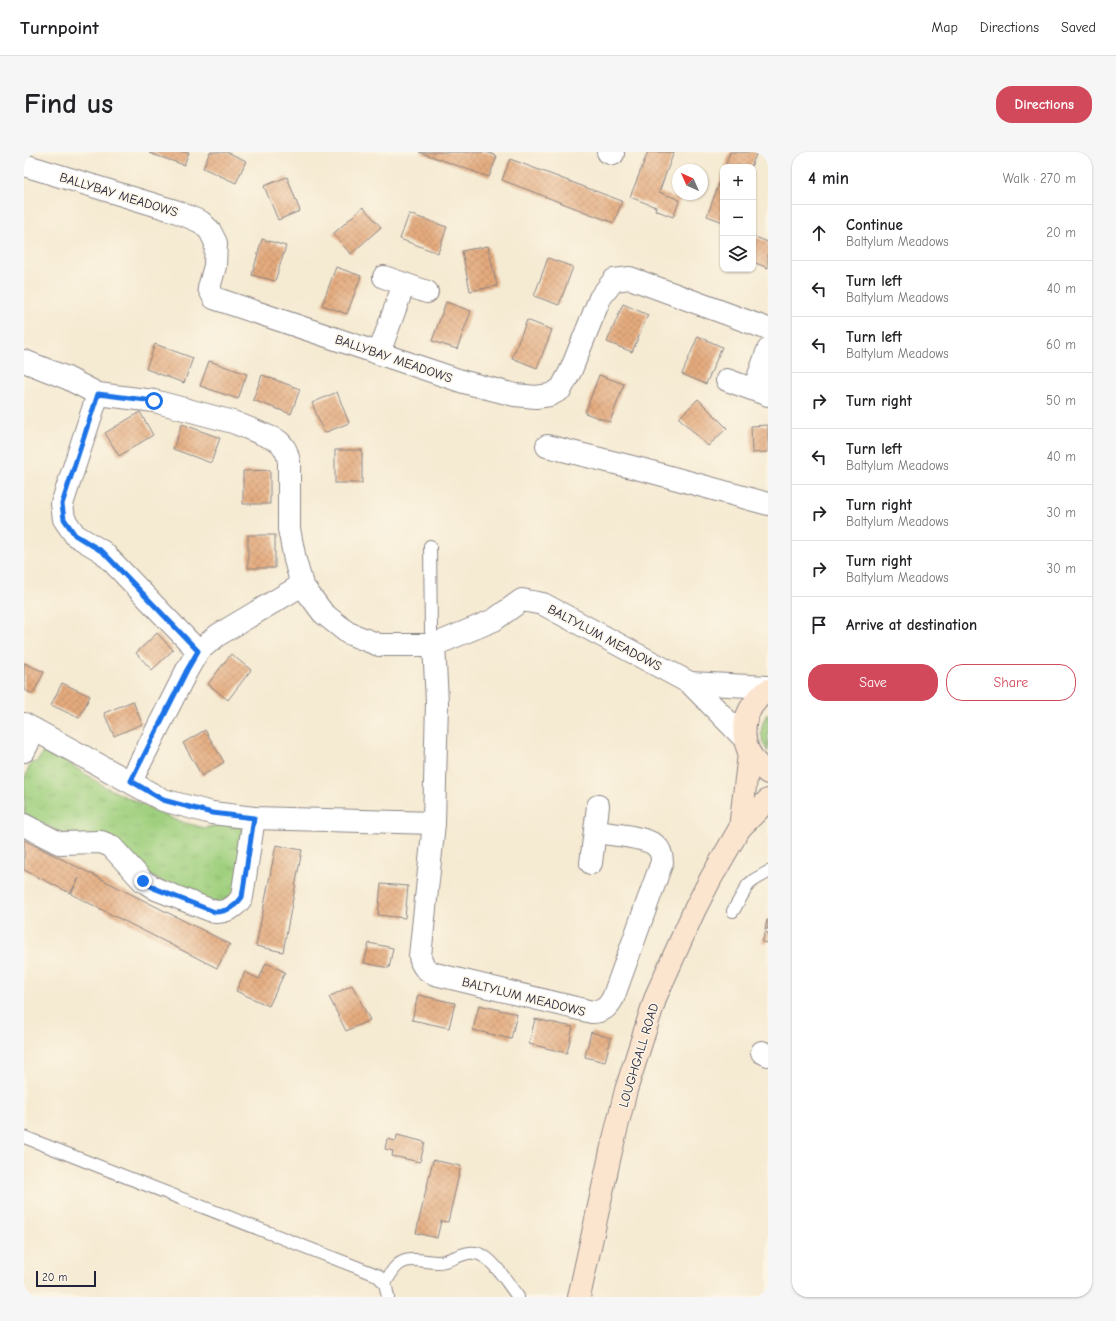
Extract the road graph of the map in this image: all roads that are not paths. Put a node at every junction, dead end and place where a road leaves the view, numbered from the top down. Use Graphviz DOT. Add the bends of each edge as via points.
graph roads {
  1 [pos="24,165"];
  2 [pos="384,277"];
  3 [pos="404,284"];
  4 [pos="428,292"];
  5 [pos="768,329"];
  6 [pos="768,350"];
  7 [pos="379,353"];
  8 [pos="24,361"];
  9 [pos="727,380"];
  10 [pos="761,392"];
  11 [pos="98,394"];
  12 [pos="547,446"];
  13 [pos="768,504"];
  14 [pos="430,546"];
  15 [pos="302,585"];
  16 [pos="434,645"];
  17 [pos="198,651"];
  18 [pos="690,682"];
  19 [pos="768,688"];
  20 [pos="30,727"];
  21 [pos="747,746"];
  22 [pos="24,751"];
  23 [pos="768,773"];
  24 [pos="131,781"];
  25 [pos="768,800"];
  26 [pos="598,806"];
  27 [pos="254,818"];
  28 [pos="434,823"];
  29 [pos="24,825"];
  30 [pos="740,828"];
  31 [pos="596,832"];
  32 [pos="591,863"];
  33 [pos="768,872"];
  34 [pos="733,912"];
  35 [pos="24,1137"];
  36 [pos="385,1283"];
  37 [pos="388,1297"];
  38 [pos="518,1297"];
  39 [pos="579,1297"];
  1 -- 7 [label="street, BALLYBAY MEADOWS" via="175,211 201,222 210,231 216,243 215,266 209,288 214,298"];
  2 -- 3 [label="street"];
  3 -- 4 [label="street"];
  3 -- 7 [label="street"];
  5 -- 7 [label="street, BALLYBAY MEADOWS" via="630,278 614,280 600,298 571,370 561,389 550,395 515,395 464,382"];
  6 -- 10 [label="street"];
  8 -- 11 [label="street, BALTYLUM MEADOWS"];
  9 -- 10 [label="street"];
  11 -- 15 [label="street, BALTYLUM MEADOWS" via="154,401 226,420 277,440 283,445 288,453 289,462 289,529 294,560"];
  11 -- 17 [label="street" via="62,504 64,519 75,535 103,552"];
  12 -- 13 [label="street"];
  14 -- 16 [label="lane" via="431,631"];
  15 -- 16 [label="street, BALTYLUM MEADOWS" via="323,613 348,633 379,646"];
  15 -- 17 [label="street" via="218,635"];
  16 -- 18 [label="street, BALTYLUM MEADOWS" via="494,620 522,600 543,604"];
  16 -- 28 [label="street, BALTYLUM MEADOWS" via="437,702"];
  17 -- 24 [label="street"];
  18 -- 19 [label="street, BALTYLUM MEADOWS"];
  18 -- 21 [label="street, BALTYLUM MEADOWS"];
  19 -- 21 [label="main road, LOUGHGALL ROAD" via="750,708 744,723"];
  20 -- 22 [label="street"];
  20 -- 24 [label="street"];
  21 -- 23 [label="main road" via="759,767"];
  21 -- 30 [label="main road, LOUGHGALL ROAD"];
  24 -- 27 [label="street" via="163,800 212,813"];
  25 -- 30 [label="main road, LOUGHGALL ROAD"];
  26 -- 31 [label="street"];
  27 -- 28 [label="street"];
  27 -- 29 [label="street" via="242,897 238,904 222,912 215,912 156,889 143,881 111,846 101,842 59,843"];
  28 -- 31 [label="street, BALTYLUM MEADOWS" via="421,963 435,974 592,1012 603,1010 613,998 662,862 662,853 655,844 646,840"];
  30 -- 39 [label="main road, LOUGHGALL ROAD" via="694,911 656,996 626,1090"];
  31 -- 32 [label="street"];
  33 -- 34 [label="lane" via="748,885"];
  35 -- 36 [label="lane" via="377,1275"];
  36 -- 37 [label="lane"];
  36 -- 38 [label="lane" via="397,1265 405,1261 440,1262 476,1252 485,1257 501,1274"];
}
